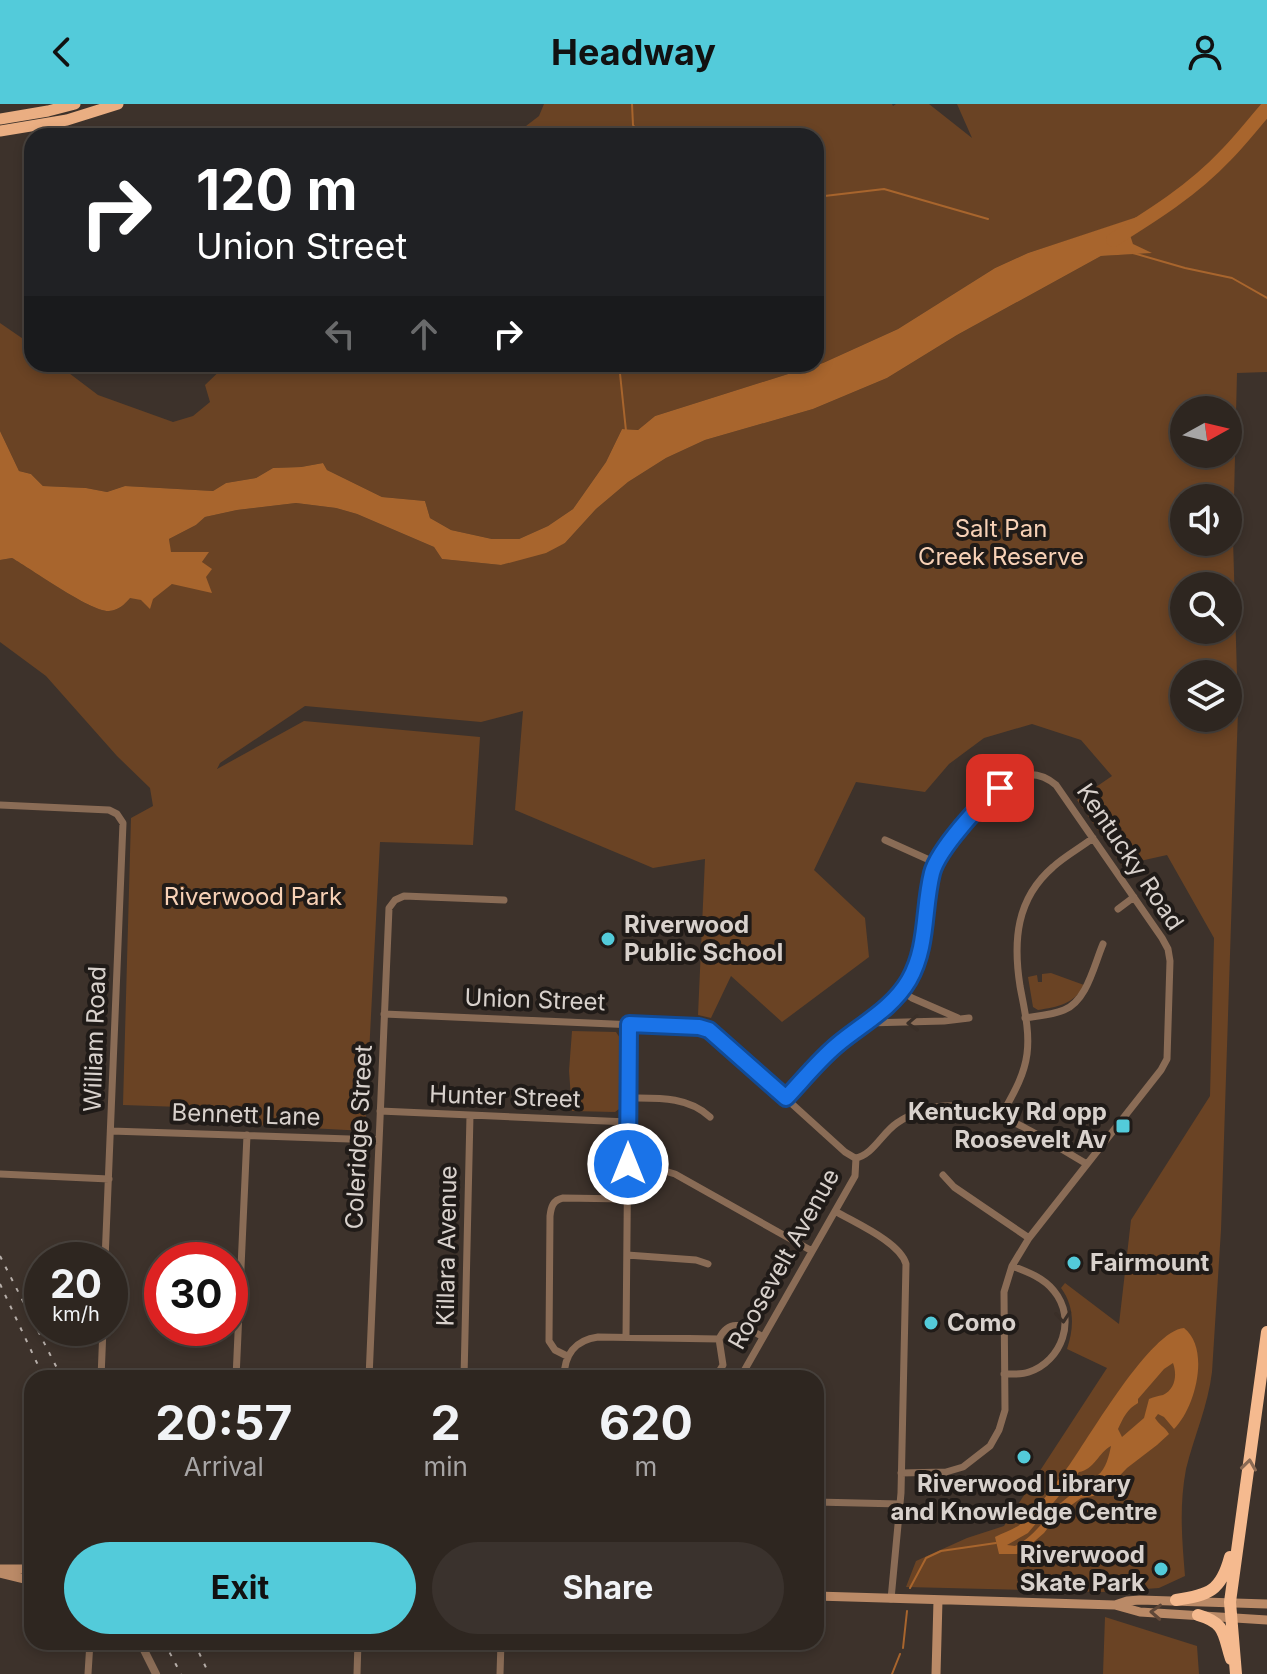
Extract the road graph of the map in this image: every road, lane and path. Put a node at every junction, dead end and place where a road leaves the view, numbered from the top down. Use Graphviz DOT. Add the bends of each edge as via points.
graph roads {
  1 [pos="75,104"];
  2 [pos="118,104"];
  3 [pos="0,119"];
  4 [pos="0,131"];
  5 [pos="0,805"];
  6 [pos="1093,838"];
  7 [pos="885,840"];
  8 [pos="936,863"];
  9 [pos="1134,897"];
  10 [pos="504,900"];
  11 [pos="1118,909"];
  12 [pos="1103,944"];
  13 [pos="902,991"];
  14 [pos="384,1014"];
  15 [pos="958,1018"];
  16 [pos="969,1018"];
  17 [pos="1025,1018"];
  18 [pos="867,1023"];
  19 [pos="629,1024"];
  20 [pos="628,1098"];
  21 [pos="786,1098"];
  22 [pos="380,1111"];
  23 [pos="470,1115"];
  24 [pos="1001,1116"];
  25 [pos="710,1117"];
  26 [pos="628,1122"];
  27 [pos="111,1131"];
  28 [pos="247,1135"];
  29 [pos="379,1140"];
  30 [pos="856,1158"];
  31 [pos="628,1164"];
  32 [pos="1087,1164"];
  33 [pos="0,1174"];
  34 [pos="943,1175"];
  35 [pos="109,1179"];
  36 [pos="627,1199"];
  37 [pos="835,1211"];
  38 [pos="851,1221"];
  39 [pos="822,1233"];
  40 [pos="1029,1238"];
  41 [pos="106,1242"];
  42 [pos="812,1251"];
  43 [pos="627,1255"];
  44 [pos="708,1264"];
  45 [pos="1012,1266"];
  46 [pos="1267,1332"];
  47 [pos="626,1337"];
  48 [pos="763,1337"];
  49 [pos="719,1339"];
  50 [pos="102,1346"];
  51 [pos="567,1356"];
  52 [pos="101,1370"];
  53 [pos="236,1370"];
  54 [pos="369,1370"];
  55 [pos="464,1370"];
  56 [pos="565,1370"];
  57 [pos="720,1370"];
  58 [pos="744,1370"];
  59 [pos="1004,1374"];
  60 [pos="901,1473"];
  61 [pos="824,1502"];
  62 [pos="1243,1503"];
  63 [pos="900,1504"];
  64 [pos="24,1570"];
  65 [pos="0,1571"];
  66 [pos="24,1578"];
  67 [pos="824,1596"];
  68 [pos="891,1599"];
  69 [pos="938,1600"];
  70 [pos="1176,1600"];
  71 [pos="1230,1602"];
  72 [pos="1264,1604"];
  73 [pos="1115,1605"];
  74 [pos="1198,1615"];
  75 [pos="1232,1617"];
  76 [pos="1264,1620"];
  77 [pos="90,1650"];
  78 [pos="144,1650"];
  79 [pos="358,1650"];
  80 [pos="501,1650"];
  81 [pos="88,1674"];
  82 [pos="156,1674"];
  83 [pos="357,1674"];
  84 [pos="500,1674"];
  85 [pos="936,1674"];
  86 [pos="1236,1674"];
  1 -- 3 [label="highway"];
  2 -- 4 [label="highway" via="67,120"];
  5 -- 27 [label="street, William Road" via="109,810 122,820"];
  6 -- 8 [label="street, Kentucky Road" via="1056,785 1027,774 989,797"];
  6 -- 9 [label="street, Kentucky Road"];
  6 -- 17 [label="street" via="1053,867 1024,905 1016,952"];
  7 -- 8 [label="street"];
  8 -- 13 [label="street, Kentucky Road" via="920,954"];
  9 -- 11 [label="street"];
  9 -- 32 [label="street, Kentucky Road" via="1169,956 1168,1053 1161,1070"];
  10 -- 14 [label="street, Coleridge Street" via="404,896 391,903"];
  12 -- 17 [label="street" via="1085,988 1071,1006"];
  13 -- 15 [label="street"];
  13 -- 18 [label="street, Kentucky Road"];
  14 -- 19 [label="street, Union Street"];
  14 -- 22 [label="street, Coleridge Street"];
  15 -- 16 [label="street"];
  15 -- 18 [label="street, one-way"];
  17 -- 24 [label="street" via="1025,1065"];
  18 -- 21 [label="street, Kentucky Road" via="835,1047"];
  19 -- 20 [label="street"];
  19 -- 21 [label="street, Union Street" via="709,1030"];
  20 -- 25 [label="street" via="678,1101"];
  20 -- 26 [label="street"];
  21 -- 30 [label="street, Union Street"];
  22 -- 23 [label="street, Hunter Street"];
  22 -- 29 [label="street, Coleridge Street"];
  23 -- 26 [label="street, Hunter Street"];
  23 -- 55 [label="street, Killara Avenue"];
  24 -- 30 [label="street" via="965,1106 930,1109 893,1126 866,1155"];
  24 -- 32 [label="street"];
  26 -- 31 [label="street"];
  27 -- 28 [label="street, Bennett Lane"];
  27 -- 35 [label="street, William Road"];
  28 -- 29 [label="street, Bennett Lane"];
  28 -- 53 [label="street"];
  29 -- 54 [label="street, Coleridge Street"];
  30 -- 37 [label="street, Roosevelt Avenue" via="855,1176"];
  31 -- 36 [label="street"];
  31 -- 42 [label="street" via="675,1174"];
  32 -- 40 [label="street, Kentucky Road"];
  33 -- 35 [label="street"];
  34 -- 40 [label="street"];
  35 -- 41 [label="street, William Road"];
  36 -- 43 [label="street"];
  36 -- 51 [label="street" via="563,1198 552,1204 549,1341"];
  37 -- 38 [label="street"];
  37 -- 39 [label="street, Roosevelt Avenue"];
  38 -- 39 [label="street" via="837,1222"];
  38 -- 60 [label="street" via="896,1248 906,1264"];
  39 -- 42 [label="street, Roosevelt Avenue"];
  40 -- 45 [label="street, Kentucky Road"];
  42 -- 48 [label="street, Roosevelt Avenue"];
  43 -- 44 [label="street"];
  43 -- 47 [label="street"];
  45 -- 59 [label="street, Kentucky Road" via="1004,1292"];
  45 -- 59 [label="street, one-way" via="1055,1292 1065,1327 1047,1362 1028,1373"];
  62 -- 46 [label="highway, one-way"];
  47 -- 49 [label="street"];
  47 -- 51 [label="street" via="588,1339"];
  48 -- 49 [label="street" via="737,1325"];
  48 -- 58 [label="street, Roosevelt Avenue"];
  49 -- 57 [label="street"];
  50 -- 52 [label="street"];
  51 -- 56 [label="street"];
  59 -- 60 [label="street, Kentucky Road" via="1005,1410 990,1446 963,1467"];
  60 -- 63 [label="street"];
  61 -- 63 [label="street"];
  62 -- 70 [label="highway" via="1226,1572 1217,1587"];
  62 -- 71 [label="highway"];
  63 -- 68 [label="street"];
  64 -- 65 [label="main road"];
  65 -- 66 [label="main road"];
  67 -- 68 [label="main road"];
  68 -- 69 [label="main road"];
  69 -- 73 [label="main road"];
  69 -- 85 [label="main road"];
  70 -- 71 [label="main road"];
  70 -- 73 [label="main road"];
  71 -- 72 [label="main road"];
  71 -- 75 [label="highway"];
  74 -- 73 [label="main road, one-way"];
  74 -- 75 [label="main road"];
  74 -- 86 [label="highway" via="1221,1627"];
  75 -- 76 [label="main road"];
  75 -- 86 [label="highway"];
  77 -- 81 [label="street"];
  78 -- 82 [label="street"];
  79 -- 83 [label="street"];
  80 -- 84 [label="street"];
}
